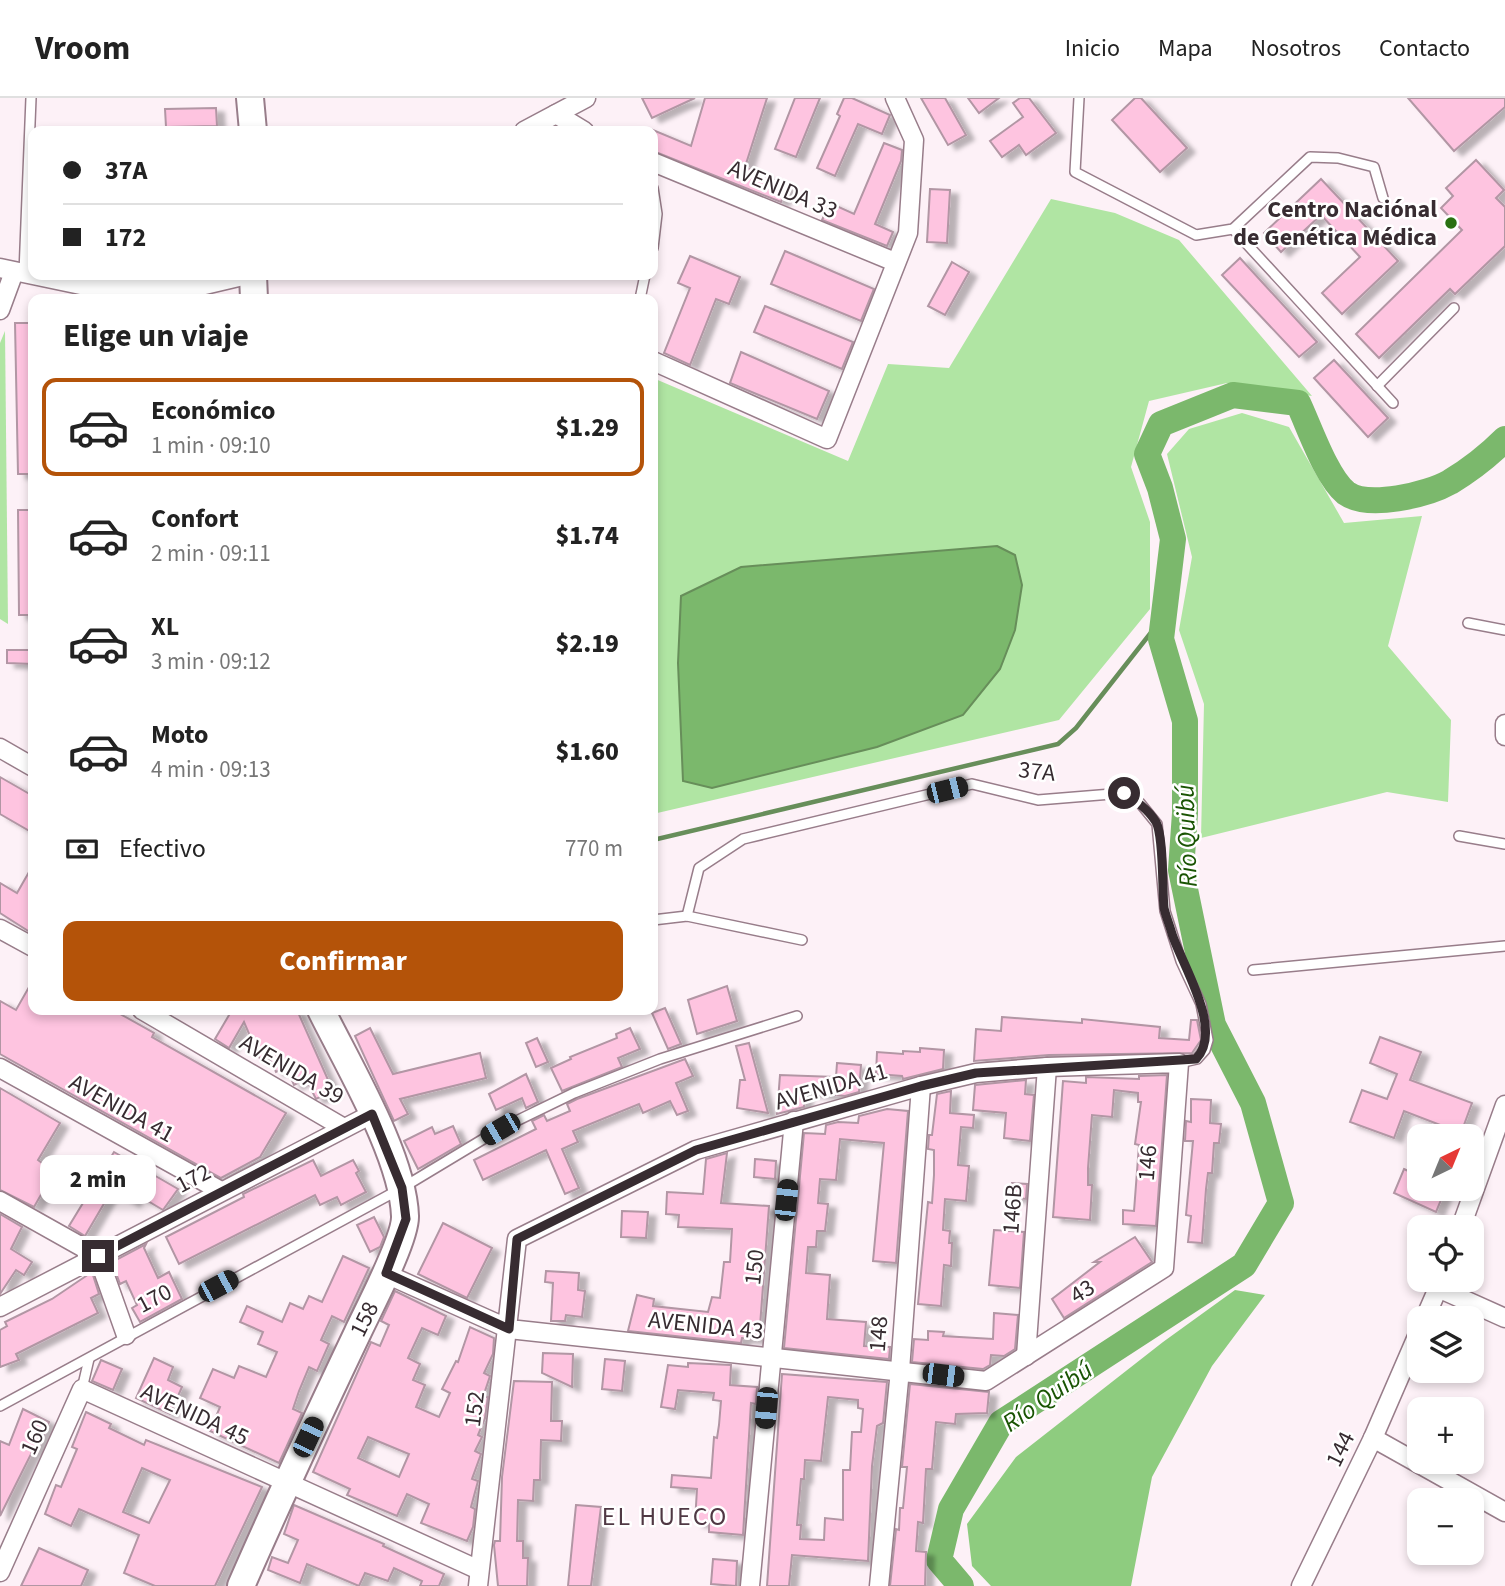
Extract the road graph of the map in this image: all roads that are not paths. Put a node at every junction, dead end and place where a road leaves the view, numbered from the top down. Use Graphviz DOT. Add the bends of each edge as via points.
graph roads {
  1 [pos="31,98"];
  2 [pos="250,98"];
  3 [pos="586,98"];
  4 [pos="895,98"];
  5 [pos="1080,98"];
  6 [pos="556,114"];
  7 [pos="28,126"];
  8 [pos="253,126"];
  9 [pos="533,126"];
  10 [pos="576,126"];
  11 [pos="28,127"];
  12 [pos="658,164"];
  13 [pos="1383,198"];
  14 [pos="1233,229"];
  15 [pos="895,262"];
  16 [pos="13,271"];
  17 [pos="47,280"];
  18 [pos="226,280"];
  19 [pos="95,293"];
  20 [pos="1454,308"];
  21 [pos="0,310"];
  22 [pos="658,363"];
  23 [pos="1377,386"];
  24 [pos="1393,403"];
  25 [pos="1468,623"];
  26 [pos="1505,630"];
  27 [pos="0,748"];
  28 [pos="28,764"];
  29 [pos="1458,836"];
  30 [pos="1505,844"];
  31 [pos="687,916"];
  32 [pos="658,919"];
  33 [pos="0,929"];
  34 [pos="802,940"];
  35 [pos="28,944"];
  36 [pos="1505,947"];
  37 [pos="1253,970"];
  38 [pos="151,1015"];
  39 [pos="324,1015"];
  40 [pos="797,1016"];
  41 [pos="1179,1063"];
  42 [pos="1047,1067"];
  43 [pos="0,1068"];
  44 [pos="921,1086"];
  45 [pos="1505,1105"];
  46 [pos="372,1114"];
  47 [pos="794,1121"];
  48 [pos="344,1128"];
  49 [pos="1498,1151"];
  50 [pos="402,1188"];
  51 [pos="221,1191"];
  52 [pos="0,1201"];
  53 [pos="1467,1215"];
  54 [pos="517,1239"];
  55 [pos="98,1256"];
  56 [pos="1164,1268"];
  57 [pos="386,1273"];
  58 [pos="1455,1292"];
  59 [pos="0,1307"];
  60 [pos="1505,1318"];
  61 [pos="509,1329"];
  62 [pos="126,1335"];
  63 [pos="1026,1356"];
  64 [pos="770,1357"];
  65 [pos="89,1359"];
  66 [pos="1407,1360"];
  67 [pos="900,1370"];
  68 [pos="82,1388"];
  69 [pos="0,1406"];
  70 [pos="1373,1438"];
  71 [pos="285,1483"];
  72 [pos="1505,1512"];
  73 [pos="0,1572"];
  74 [pos="479,1578"];
  75 [pos="241,1586"];
  76 [pos="750,1586"];
  77 [pos="879,1586"];
  78 [pos="1301,1586"];
  1 -- 7 [label="lane"];
  2 -- 8 [label="street"];
  3 -- 6 [label="street"];
  4 -- 15 [label="street" via="914,140 908,233"];
  5 -- 14 [label="lane" via="1075,172 1196,234"];
  6 -- 9 [label="street"];
  6 -- 10 [label="street"];
  11 -- 16 [label="lane"];
  12 -- 15 [label="street, AVENIDA 33"];
  13 -- 14 [label="lane" via="1374,167 1310,157"];
  14 -- 23 [label="lane"];
  15 -- 22 [label="street" via="827,439"];
  16 -- 21 [label="street"];
  17 -- 19 [label="street"];
  18 -- 19 [label="street" via="192,288"];
  20 -- 23 [label="lane"];
  23 -- 24 [label="lane"];
  25 -- 26 [label="lane"];
  27 -- 28 [label="street"];
  29 -- 30 [label="lane"];
  31 -- 32 [label="lane"];
  31 -- 34 [label="lane"];
  31 -- 41 [label="lane, 37A" via="699,868 743,839 972,784 1038,800 1124,793 1140,803 1157,824 1165,911 1201,1004 1208,1040 1205,1050 1196,1059"];
  33 -- 35 [label="street"];
  36 -- 37 [label="lane"];
  38 -- 48 [label="street, AVENIDA 39"];
  39 -- 46 [label="street, 158"];
  40 -- 50 [label="lane, 170" via="660,1059 573,1093 500,1129"];
  41 -- 42 [label="street, AVENIDA 41"];
  41 -- 56 [label="street, 146"];
  42 -- 44 [label="street, AVENIDA 41" via="976,1073"];
  42 -- 63 [label="street, 146B"];
  43 -- 51 [label="street, AVENIDA 41"];
  44 -- 47 [label="street, AVENIDA 41"];
  44 -- 67 [label="street, 148"];
  45 -- 49 [label="street"];
  46 -- 48 [label="street, 172"];
  46 -- 50 [label="street, 158"];
  47 -- 54 [label="street, AVENIDA 41" via="696,1150"];
  47 -- 64 [label="street, 150"];
  48 -- 51 [label="street, 172"];
  49 -- 53 [label="street"];
  50 -- 57 [label="street, 158" via="406,1219"];
  50 -- 62 [label="lane, 170"];
  51 -- 55 [label="street, 172"];
  52 -- 55 [label="street"];
  54 -- 61 [label="street, 152"];
  55 -- 59 [label="street, 172"];
  55 -- 62 [label="street"];
  56 -- 63 [label="street, 43"];
  57 -- 61 [label="street, AVENIDA 43"];
  57 -- 71 [label="street, 158"];
  58 -- 60 [label="street"];
  61 -- 64 [label="street, AVENIDA 43"];
  61 -- 74 [label="street, 152"];
  62 -- 65 [label="lane, 170"];
  63 -- 67 [label="street, AVENIDA 43" via="986,1381"];
  64 -- 67 [label="street, AVENIDA 43"];
  64 -- 76 [label="street, 150"];
  65 -- 68 [label="lane, 160"];
  65 -- 69 [label="lane, 170"];
  66 -- 70 [label="street, 144"];
  67 -- 77 [label="street, 148"];
  68 -- 71 [label="street, AVENIDA 45"];
  68 -- 73 [label="street, 160"];
  70 -- 72 [label="street"];
  70 -- 78 [label="street, 144"];
  71 -- 74 [label="street, AVENIDA 45"];
  71 -- 75 [label="street, 158"];
}
